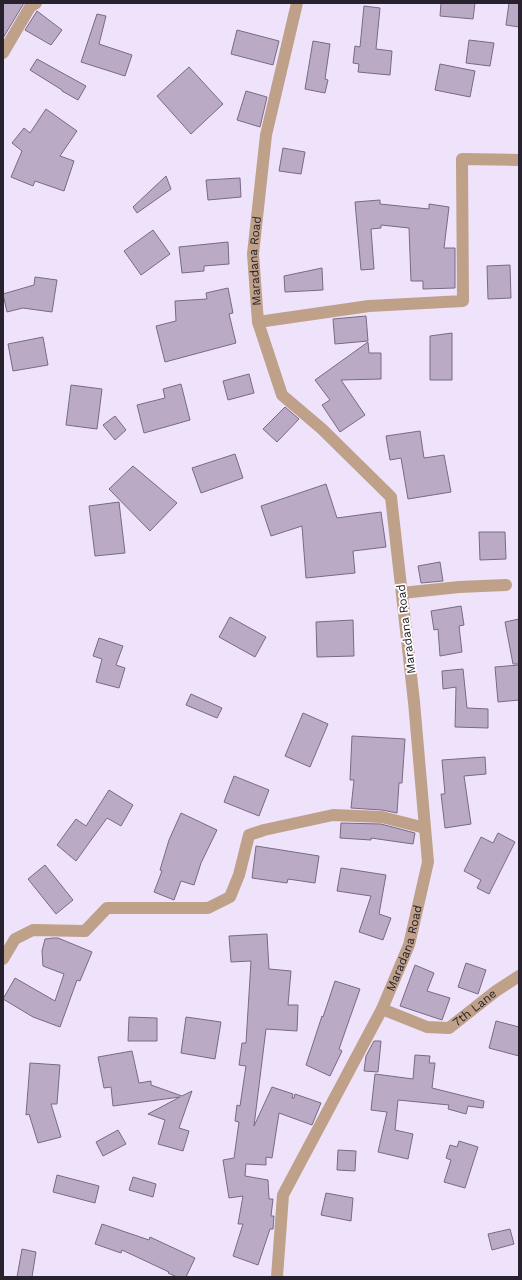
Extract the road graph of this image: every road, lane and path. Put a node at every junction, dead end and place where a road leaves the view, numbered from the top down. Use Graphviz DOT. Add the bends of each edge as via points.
graph roads {
  1 [pos="36,3"];
  2 [pos="297,3"];
  3 [pos="3,53"];
  4 [pos="519,160"];
  5 [pos="258,322"];
  6 [pos="506,585"];
  7 [pos="402,593"];
  8 [pos="425,828"];
  9 [pos="3,959"];
  10 [pos="519,976"];
  11 [pos="382,1009"];
  12 [pos="277,1277"];
  1 -- 3 [label="street" via="30,7"];
  2 -- 5 [label="street, Maradana Road" via="266,134 253,254"];
  4 -- 5 [label="street" via="462,159 463,301 369,306"];
  5 -- 7 [label="street, Maradana Road" via="282,395 322,429 391,497"];
  6 -- 7 [label="street"];
  7 -- 8 [label="street, Maradana Road"];
  8 -- 9 [label="street" via="382,818 333,815 264,830 249,835 239,875 230,897 208,908 107,908 84,931 33,930 15,939"];
  8 -- 11 [label="street, Maradana Road" via="428,862 409,945"];
  10 -- 11 [label="street, 7th Lane" via="449,1028 427,1027"];
  11 -- 12 [label="street, Maradana Road" via="282,1195"];
}
